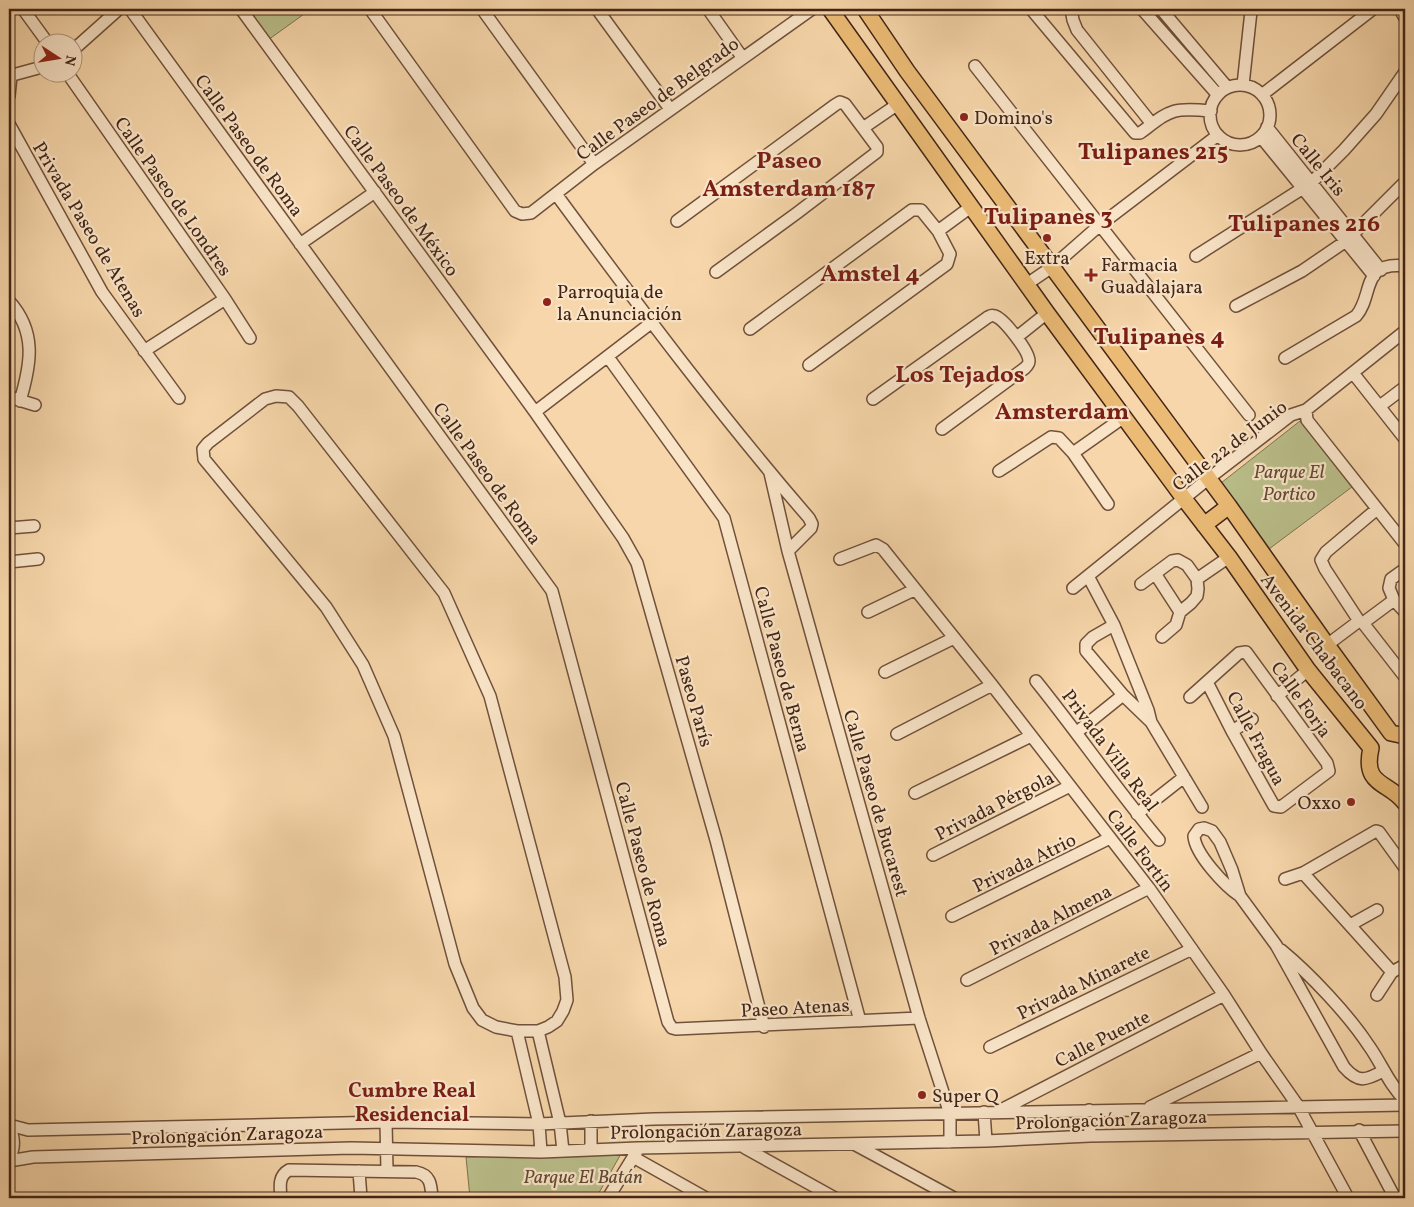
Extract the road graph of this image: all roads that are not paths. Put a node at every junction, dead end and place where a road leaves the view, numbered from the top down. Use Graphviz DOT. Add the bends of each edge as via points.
graph roads {
  1 [pos="22,9"];
  2 [pos="118,9"];
  3 [pos="130,9"];
  4 [pos="241,9"];
  5 [pos="370,9"];
  6 [pos="482,9"];
  7 [pos="598,9"];
  8 [pos="708,9"];
  9 [pos="812,9"];
  10 [pos="830,9"];
  11 [pos="865,9"];
  12 [pos="1031,9"];
  13 [pos="1071,9"];
  14 [pos="1142,9"];
  15 [pos="1162,9"];
  16 [pos="1373,9"];
  17 [pos="1251,10"];
  18 [pos="39,32"];
  19 [pos="82,42"];
  20 [pos="742,58"];
  21 [pos="975,66"];
  22 [pos="32,70"];
  23 [pos="1405,72"];
  24 [pos="10,76"];
  25 [pos="74,82"];
  26 [pos="1243,85"];
  27 [pos="1222,91"];
  28 [pos="1263,94"];
  29 [pos="9,96"];
  30 [pos="898,104"];
  31 [pos="670,109"];
  32 [pos="1211,111"];
  33 [pos="9,124"];
  34 [pos="1152,124"];
  35 [pos="863,128"];
  36 [pos="1264,132"];
  37 [pos="1218,135"];
  38 [pos="594,164"];
  39 [pos="1405,182"];
  40 [pos="1306,186"];
  41 [pos="375,192"];
  42 [pos="556,194"];
  43 [pos="972,206"];
  44 [pos="677,221"];
  45 [pos="1100,225"];
  46 [pos="938,231"];
  47 [pos="1349,238"];
  48 [pos="300,244"];
  49 [pos="1196,256"];
  50 [pos="1405,266"];
  51 [pos="1052,267"];
  52 [pos="716,272"];
  53 [pos="1378,273"];
  54 [pos="1027,284"];
  55 [pos="225,299"];
  56 [pos="9,301"];
  57 [pos="1236,306"];
  58 [pos="1047,313"];
  59 [pos="651,323"];
  60 [pos="750,329"];
  61 [pos="1405,331"];
  62 [pos="1017,337"];
  63 [pos="250,338"];
  64 [pos="144,351"];
  65 [pos="608,357"];
  66 [pos="1285,358"];
  67 [pos="809,365"];
  68 [pos="1352,373"];
  69 [pos="1405,387"];
  70 [pos="179,398"];
  71 [pos="14,399"];
  72 [pos="873,400"];
  73 [pos="35,405"];
  74 [pos="1380,406"];
  75 [pos="1306,410"];
  76 [pos="535,412"];
  77 [pos="1249,415"];
  78 [pos="1124,417"];
  79 [pos="942,429"];
  80 [pos="1405,439"];
  81 [pos="1073,453"];
  82 [pos="999,472"];
  83 [pos="770,473"];
  84 [pos="1208,479"];
  85 [pos="1185,500"];
  86 [pos="1108,504"];
  87 [pos="1229,506"];
  88 [pos="1377,509"];
  89 [pos="1204,525"];
  90 [pos="34,526"];
  91 [pos="9,528"];
  92 [pos="1405,544"];
  93 [pos="788,551"];
  94 [pos="1229,556"];
  95 [pos="38,559"];
  96 [pos="840,559"];
  97 [pos="9,562"];
  98 [pos="1405,568"];
  99 [pos="1156,575"];
  100 [pos="1088,576"];
  101 [pos="1141,584"];
  102 [pos="1198,584"];
  103 [pos="1073,588"];
  104 [pos="914,590"];
  105 [pos="1394,600"];
  106 [pos="868,612"];
  107 [pos="1180,612"];
  108 [pos="1405,612"];
  109 [pos="1361,622"];
  110 [pos="1114,625"];
  111 [pos="1162,637"];
  112 [pos="954,638"];
  113 [pos="1327,645"];
  114 [pos="1308,670"];
  115 [pos="885,672"];
  116 [pos="1405,677"];
  117 [pos="1036,681"];
  118 [pos="1207,682"];
  119 [pos="992,685"];
  120 [pos="1123,695"];
  121 [pos="1277,696"];
  122 [pos="1190,697"];
  123 [pos="1252,719"];
  124 [pos="1151,722"];
  125 [pos="1232,731"];
  126 [pos="1077,732"];
  127 [pos="897,734"];
  128 [pos="1398,734"];
  129 [pos="1031,736"];
  130 [pos="1371,748"];
  131 [pos="1184,776"];
  132 [pos="1070,786"];
  133 [pos="915,793"];
  134 [pos="1405,803"];
  135 [pos="1202,807"];
  136 [pos="1278,808"];
  137 [pos="1137,814"];
  138 [pos="1110,838"];
  139 [pos="1160,840"];
  140 [pos="933,855"];
  141 [pos="1405,868"];
  142 [pos="1303,874"];
  143 [pos="1285,879"];
  144 [pos="1149,888"];
  145 [pos="1240,896"];
  146 [pos="1377,910"];
  147 [pos="952,916"];
  148 [pos="1350,925"];
  149 [pos="1276,945"];
  150 [pos="1192,949"];
  151 [pos="1405,964"];
  152 [pos="1392,972"];
  153 [pos="967,980"];
  154 [pos="1224,995"];
  155 [pos="1377,995"];
  156 [pos="919,1018"];
  157 [pos="860,1021"];
  158 [pos="764,1026"];
  159 [pos="672,1028"];
  160 [pos="517,1031"];
  161 [pos="538,1032"];
  162 [pos="990,1047"];
  163 [pos="1261,1053"];
  164 [pos="1383,1071"];
  165 [pos="554,1096"];
  166 [pos="533,1100"];
  167 [pos="1405,1100"];
  168 [pos="1405,1105"];
  169 [pos="1298,1106"];
  170 [pos="1145,1109"];
  171 [pos="1089,1110"];
  172 [pos="984,1112"];
  173 [pos="997,1112"];
  174 [pos="950,1114"];
  175 [pos="591,1121"];
  176 [pos="386,1122"];
  177 [pos="560,1123"];
  178 [pos="539,1124"];
  179 [pos="9,1126"];
  180 [pos="1359,1130"];
  181 [pos="1405,1130"];
  182 [pos="1311,1131"];
  183 [pos="1090,1136"];
  184 [pos="950,1142"];
  185 [pos="986,1142"];
  186 [pos="854,1144"];
  187 [pos="743,1147"];
  188 [pos="387,1148"];
  189 [pos="591,1150"];
  190 [pos="563,1151"];
  191 [pos="541,1152"];
  192 [pos="635,1153"];
  193 [pos="9,1160"];
  194 [pos="359,1171"];
  195 [pos="387,1171"];
  196 [pos="1398,1197"];
  197 [pos="281,1198"];
  198 [pos="360,1198"];
  199 [pos="432,1198"];
  200 [pos="608,1198"];
  201 [pos="706,1198"];
  202 [pos="835,1198"];
  203 [pos="954,1198"];
  204 [pos="1348,1198"];
  1 -- 18 [label="street"];
  2 -- 19 [label="street"];
  3 -- 48 [label="street, Calle Paseo de Roma"];
  4 -- 41 [label="street, Calle Paseo de México"];
  5 -- 42 [label="street, Calle Paseo de Belgrado" via="515,211 530,213"];
  6 -- 38 [label="street"];
  7 -- 31 [label="street"];
  8 -- 20 [label="street"];
  9 -- 20 [label="street, Calle Paseo de Belgrado"];
  10 -- 30 [label="main road, Avenida Chabacano"];
  11 -- 51 [label="main road, Avenida Chabacano"];
  12 -- 34 [label="street" via="1136,133"];
  13 -- 34 [label="street" via="1077,30"];
  14 -- 27 [label="street"];
  15 -- 27 [label="street"];
  16 -- 28 [label="street"];
  17 -- 26 [label="street"];
  20 -- 31 [label="street, Calle Paseo de Belgrado"];
  21 -- 45 [label="street"];
  22 -- 24 [label="street"];
  23 -- 40 [label="street" via="1376,114"];
  24 -- 29 [label="street"];
  25 -- 55 [label="street, Calle Paseo de Londres"];
  26 -- 27 [label="street"];
  26 -- 28 [label="street"];
  27 -- 32 [label="street"];
  28 -- 36 [label="street" via="1270,113"];
  30 -- 35 [label="street"];
  30 -- 43 [label="main road, Avenida Chabacano"];
  31 -- 38 [label="street, Calle Paseo de Belgrado"];
  32 -- 34 [label="street" via="1177,109"];
  32 -- 37 [label="street" via="1213,128"];
  33 -- 64 [label="street, Privada Paseo de Atenas" via="102,292"];
  35 -- 44 [label="street" via="840,102"];
  35 -- 52 [label="street" via="877,147 872,157"];
  36 -- 37 [label="street" via="1253,142 1242,145 1230,143"];
  36 -- 40 [label="street, Calle Iris"];
  37 -- 45 [label="street"];
  38 -- 42 [label="street, Calle Paseo de Belgrado"];
  39 -- 47 [label="street"];
  40 -- 47 [label="street, Calle Iris"];
  40 -- 49 [label="street"];
  41 -- 48 [label="street"];
  41 -- 76 [label="street, Calle Paseo de México"];
  42 -- 59 [label="street"];
  43 -- 46 [label="street"];
  43 -- 54 [label="main road, Avenida Chabacano"];
  45 -- 51 [label="street"];
  45 -- 77 [label="street"];
  46 -- 60 [label="street" via="921,210 912,210"];
  46 -- 67 [label="street" via="950,254 947,264"];
  47 -- 53 [label="street, Calle Iris"];
  47 -- 57 [label="street" via="1302,271"];
  48 -- 159 [label="street, Calle Paseo de Roma" via="552,591"];
  50 -- 53 [label="street" via="1390,266"];
  51 -- 54 [label="street"];
  51 -- 84 [label="main road, Avenida Chabacano"];
  53 -- 66 [label="street" via="1367,289 1356,316"];
  54 -- 58 [label="main road, Avenida Chabacano"];
  55 -- 63 [label="street, Calle Paseo de Londres"];
  55 -- 64 [label="street"];
  56 -- 71 [label="street" via="26,325 31,351 26,379"];
  58 -- 62 [label="street"];
  58 -- 78 [label="main road, Avenida Chabacano"];
  59 -- 65 [label="street"];
  59 -- 83 [label="street"];
  61 -- 68 [label="street, Calle 22 de Junio"];
  62 -- 72 [label="street" via="992,315"];
  62 -- 79 [label="street" via="1029,359 1025,368"];
  64 -- 70 [label="street, Privada Paseo de Atenas"];
  65 -- 76 [label="street"];
  65 -- 157 [label="street, Calle Paseo de Berna" via="724,518"];
  68 -- 74 [label="street"];
  68 -- 75 [label="street, Calle 22 de Junio"];
  69 -- 74 [label="street"];
  71 -- 73 [label="street"];
  74 -- 80 [label="street"];
  75 -- 84 [label="street, Calle 22 de Junio" via="1291,416"];
  75 -- 88 [label="street" via="1307,420"];
  76 -- 158 [label="street, Paseo París" via="637,563"];
  78 -- 81 [label="street"];
  78 -- 85 [label="main road, Avenida Chabacano"];
  81 -- 82 [label="street" via="1058,438 1051,437"];
  81 -- 86 [label="street"];
  83 -- 93 [label="street, Calle Paseo de Bucarest"];
  83 -- 93 [label="street" via="812,524"];
  84 -- 85 [label="street, Calle 22 de Junio"];
  84 -- 87 [label="main road, Avenida Chabacano"];
  85 -- 89 [label="main road, Avenida Chabacano"];
  85 -- 100 [label="street, Calle 22 de Junio"];
  87 -- 89 [label="main road"];
  87 -- 113 [label="main road, Avenida Chabacano"];
  88 -- 92 [label="street"];
  88 -- 109 [label="street" via="1326,552 1321,560"];
  89 -- 94 [label="main road, Avenida Chabacano"];
  90 -- 91 [label="street"];
  93 -- 156 [label="street, Calle Paseo de Bucarest"];
  94 -- 102 [label="street"];
  94 -- 114 [label="main road, Avenida Chabacano"];
  95 -- 97 [label="street"];
  96 -- 104 [label="street, Calle Fortín" via="876,546 883,549"];
  98 -- 105 [label="street" via="1390,582"];
  99 -- 101 [label="street"];
  99 -- 102 [label="street" via="1172,561 1178,560 1187,566"];
  99 -- 107 [label="street"];
  100 -- 103 [label="street, Calle 22 de Junio"];
  100 -- 110 [label="street"];
  102 -- 107 [label="street" via="1197,596"];
  104 -- 106 [label="street"];
  104 -- 112 [label="street, Calle Fortín"];
  105 -- 108 [label="street"];
  105 -- 109 [label="street"];
  107 -- 111 [label="street" via="1176,625"];
  109 -- 113 [label="street"];
  109 -- 116 [label="street"];
  110 -- 120 [label="street" via="1093,637 1086,644 1086,651"];
  110 -- 124 [label="street"];
  112 -- 115 [label="street"];
  112 -- 119 [label="street, Calle Fortín"];
  113 -- 128 [label="main road, Avenida Chabacano"];
  114 -- 121 [label="street"];
  114 -- 130 [label="main road, Avenida Chabacano"];
  117 -- 126 [label="street, Privada Villa Real"];
  118 -- 121 [label="street, Calle Forja" via="1239,652 1243,652 1248,654"];
  118 -- 122 [label="street"];
  118 -- 125 [label="street, Calle Fragua"];
  119 -- 127 [label="street"];
  119 -- 129 [label="street, Calle Fortín"];
  120 -- 124 [label="street"];
  120 -- 126 [label="street"];
  121 -- 136 [label="street, Calle Forja" via="1330,769"];
  123 -- 125 [label="street"];
  124 -- 131 [label="street"];
  125 -- 136 [label="street, Calle Fragua"];
  126 -- 137 [label="street, Privada Villa Real"];
  128 -- 130 [label="main road" via="1382,738"];
  129 -- 132 [label="street, Calle Fortín"];
  129 -- 133 [label="street"];
  130 -- 134 [label="main road" via="1370,769 1375,778"];
  131 -- 135 [label="street"];
  131 -- 137 [label="street"];
  132 -- 138 [label="street, Calle Fortín"];
  132 -- 140 [label="street, Privada Pérgola"];
  137 -- 139 [label="street, Privada Villa Real"];
  138 -- 144 [label="street, Calle Fortín"];
  138 -- 147 [label="street, Privada Atrio"];
  141 -- 142 [label="street" via="1380,832 1376,831"];
  142 -- 143 [label="street"];
  142 -- 148 [label="street"];
  144 -- 150 [label="street, Calle Fortín"];
  144 -- 153 [label="street, Privada Almena"];
  145 -- 145 [label="street" via="1213,872 1197,846 1194,836 1199,829 1212,831 1220,842"];
  145 -- 149 [label="street"];
  146 -- 148 [label="street"];
  148 -- 152 [label="street"];
  149 -- 164 [label="street" via="1341,1011 1368,1044"];
  149 -- 164 [label="street" via="1352,1077 1372,1077"];
  150 -- 154 [label="street, Calle Fortín"];
  150 -- 162 [label="street, Privada Minarete"];
  151 -- 152 [label="street"];
  152 -- 155 [label="street"];
  154 -- 163 [label="street, Calle Fortín"];
  154 -- 173 [label="street, Calle Puente"];
  156 -- 157 [label="street, Paseo Atenas"];
  156 -- 174 [label="street, Calle Paseo de Bucarest"];
  157 -- 158 [label="street, Paseo Atenas"];
  158 -- 159 [label="street, Paseo Atenas"];
  160 -- 161 [label="street"];
  160 -- 161 [label="street" via="482,1020 473,1008 455,964 394,736 363,665 326,607 204,459 203,449 208,444 265,399 290,397 444,593 490,696 565,977 567,1000 563,1011 557,1021"];
  160 -- 166 [label="street"];
  161 -- 165 [label="street"];
  163 -- 169 [label="street, Calle Fortín"];
  163 -- 170 [label="street"];
  164 -- 167 [label="street"];
  165 -- 166 [label="street"];
  165 -- 177 [label="street"];
  166 -- 178 [label="street"];
  168 -- 169 [label="street, Prolongación Zaragoza"];
  169 -- 170 [label="street, Prolongación Zaragoza"];
  169 -- 182 [label="street, Calle Fortín"];
  170 -- 171 [label="street, Prolongación Zaragoza"];
  171 -- 173 [label="street, Prolongación Zaragoza"];
  171 -- 183 [label="street"];
  172 -- 173 [label="street, Prolongación Zaragoza"];
  172 -- 174 [label="street, Prolongación Zaragoza"];
  172 -- 185 [label="street"];
  174 -- 175 [label="street, Prolongación Zaragoza"];
  174 -- 184 [label="street, Calle Paseo de Bucarest"];
  175 -- 177 [label="street, Prolongación Zaragoza"];
  175 -- 189 [label="street"];
  176 -- 178 [label="street, Prolongación Zaragoza"];
  176 -- 179 [label="street, Prolongación Zaragoza" via="28,1130"];
  176 -- 188 [label="street"];
  177 -- 178 [label="street, Prolongación Zaragoza"];
  177 -- 190 [label="street"];
  178 -- 191 [label="street"];
  179 -- 193 [label="street, Prolongación Zaragoza" via="14,1143"];
  180 -- 181 [label="street, Prolongación Zaragoza"];
  180 -- 182 [label="street, Prolongación Zaragoza"];
  180 -- 196 [label="street"];
  182 -- 183 [label="street, Prolongación Zaragoza"];
  182 -- 204 [label="street, Calle Fortín"];
  183 -- 185 [label="street, Prolongación Zaragoza"];
  184 -- 185 [label="street, Prolongación Zaragoza"];
  184 -- 186 [label="street, Prolongación Zaragoza"];
  186 -- 187 [label="street, Prolongación Zaragoza"];
  186 -- 203 [label="street"];
  187 -- 192 [label="street, Prolongación Zaragoza"];
  187 -- 202 [label="street"];
  188 -- 191 [label="street, Prolongación Zaragoza"];
  188 -- 193 [label="street, Prolongación Zaragoza"];
  188 -- 195 [label="street"];
  189 -- 190 [label="street, Prolongación Zaragoza"];
  189 -- 192 [label="street, Prolongación Zaragoza"];
  190 -- 191 [label="street, Prolongación Zaragoza"];
  192 -- 200 [label="street"];
  192 -- 201 [label="street"];
  194 -- 195 [label="street"];
  194 -- 197 [label="street" via="289,1170 280,1185"];
  194 -- 198 [label="street"];
  195 -- 199 [label="street" via="423,1173 431,1184"];
}
